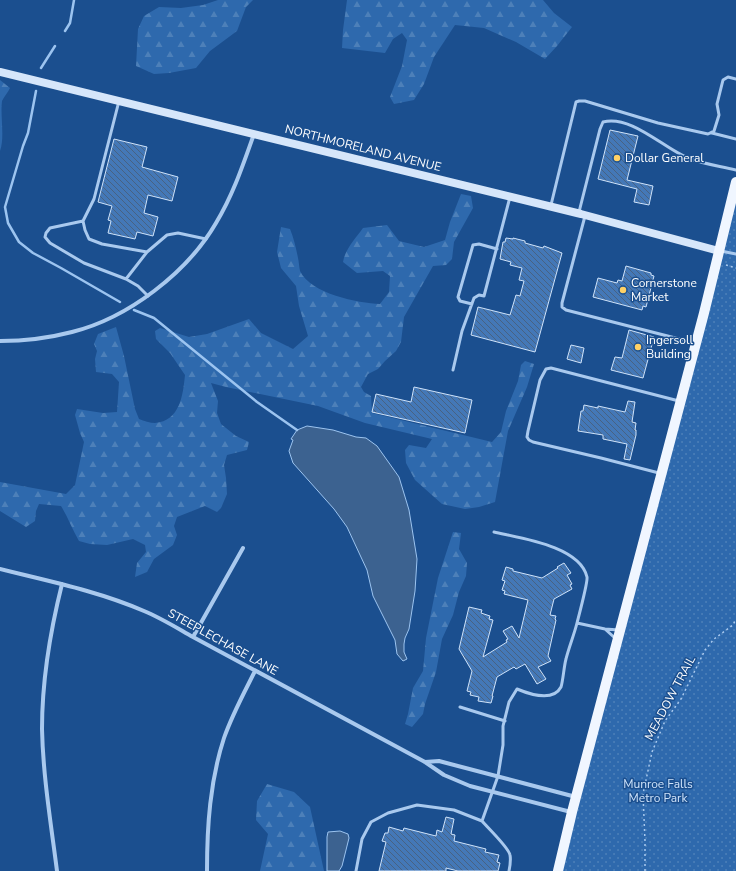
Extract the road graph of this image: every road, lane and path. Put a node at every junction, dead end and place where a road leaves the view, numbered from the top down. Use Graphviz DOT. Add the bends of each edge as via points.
graph roads {
  1 [pos="0,72"];
  2 [pos="736,79"];
  3 [pos="119,101"];
  4 [pos="712,133"];
  5 [pos="254,134"];
  6 [pos="736,139"];
  7 [pos="736,170"];
  8 [pos="736,182"];
  9 [pos="510,197"];
  10 [pos="551,207"];
  11 [pos="582,215"];
  12 [pos="83,221"];
  13 [pos="206,239"];
  14 [pos="497,250"];
  15 [pos="719,251"];
  16 [pos="147,252"];
  17 [pos="736,254"];
  18 [pos="716,264"];
  19 [pos="736,268"];
  20 [pos="126,279"];
  21 [pos="148,296"];
  22 [pos="472,304"];
  23 [pos="0,341"];
  24 [pos="696,343"];
  25 [pos="453,370"];
  26 [pos="680,401"];
  27 [pos="661,474"];
  28 [pos="494,532"];
  29 [pos="243,548"];
  30 [pos="0,568"];
  31 [pos="62,584"];
  32 [pos="736,619"];
  33 [pos="577,623"];
  34 [pos="605,629"];
  35 [pos="620,630"];
  36 [pos="193,637"];
  37 [pos="618,641"];
  38 [pos="256,671"];
  39 [pos="460,707"];
  40 [pos="504,722"];
  41 [pos="425,762"];
  42 [pos="498,776"];
  43 [pos="493,792"];
  44 [pos="576,797"];
  45 [pos="572,812"];
  46 [pos="482,821"];
  47 [pos="57,871"];
  48 [pos="207,871"];
  49 [pos="356,871"];
  50 [pos="509,871"];
  51 [pos="558,871"];
  52 [pos="645,871"];
  1 -- 3 [label="street, NORTHMORELAND AVENUE"];
  2 -- 4 [label="lane" via="728,77 723,80 717,104 719,115"];
  3 -- 5 [label="street, NORTHMORELAND AVENUE"];
  3 -- 12 [label="lane" via="94,199"];
  4 -- 6 [label="lane"];
  4 -- 10 [label="lane" via="658,123 585,101 576,102"];
  5 -- 9 [label="street, NORTHMORELAND AVENUE"];
  5 -- 13 [label="street" via="227,204"];
  7 -- 11 [label="lane" via="688,158 643,130 611,120 603,122"];
  8 -- 15 [label="main road"];
  9 -- 10 [label="street, NORTHMORELAND AVENUE"];
  9 -- 14 [label="lane"];
  10 -- 11 [label="street, NORTHMORELAND AVENUE"];
  11 -- 15 [label="street, NORTHMORELAND AVENUE"];
  11 -- 24 [label="lane" via="562,307"];
  12 -- 16 [label="lane" via="89,239 102,244"];
  12 -- 20 [label="lane" via="50,228 45,237 50,243 84,263"];
  13 -- 16 [label="lane" via="178,233 167,236"];
  13 -- 21 [label="street" via="183,266"];
  14 -- 22 [label="lane" via="484,296 474,298"];
  14 -- 22 [label="lane" via="479,244 473,245 458,297 460,301"];
  15 -- 17 [label="lane"];
  15 -- 18 [label="main road"];
  16 -- 20 [label="lane"];
  18 -- 19 [label="path"];
  18 -- 24 [label="main road"];
  20 -- 21 [label="lane"];
  21 -- 23 [label="street" via="113,316 73,332 37,339"];
  22 -- 25 [label="lane" via="462,331"];
  24 -- 26 [label="main road"];
  26 -- 27 [label="main road"];
  26 -- 27 [label="lane" via="551,368 546,369 540,380 528,431 529,440"];
  27 -- 35 [label="main road"];
  28 -- 33 [label="lane" via="538,542 565,552 579,562 587,578"];
  29 -- 36 [label="street"];
  30 -- 31 [label="street, STEEPLECHASE LANE"];
  31 -- 36 [label="street, STEEPLECHASE LANE" via="129,605"];
  31 -- 47 [label="street" via="49,639 42,728"];
  32 -- 52 [label="path, MEADOW TRAIL" via="733,625 714,639 705,650 681,699 665,721 652,752 643,794"];
  33 -- 34 [label="lane"];
  33 -- 40 [label="lane" via="561,687 553,694 543,695 517,689 509,702"];
  34 -- 35 [label="lane"];
  34 -- 37 [label="lane"];
  35 -- 37 [label="main road"];
  36 -- 38 [label="street, STEEPLECHASE LANE"];
  37 -- 44 [label="main road"];
  38 -- 41 [label="street, STEEPLECHASE LANE"];
  38 -- 48 [label="street" via="235,712 217,763 209,810"];
  39 -- 40 [label="lane"];
  40 -- 42 [label="lane"];
  41 -- 42 [label="street, STEEPLECHASE LANE" via="439,761"];
  41 -- 43 [label="street, STEEPLECHASE LANE" via="444,775"];
  42 -- 43 [label="lane"];
  42 -- 44 [label="street, STEEPLECHASE LANE"];
  43 -- 45 [label="street, STEEPLECHASE LANE"];
  43 -- 46 [label="lane"];
  44 -- 45 [label="main road"];
  45 -- 51 [label="main road"];
  46 -- 49 [label="lane" via="454,810 417,805 388,813 371,822 362,839"];
  46 -- 50 [label="lane" via="506,846 510,854"];
}
